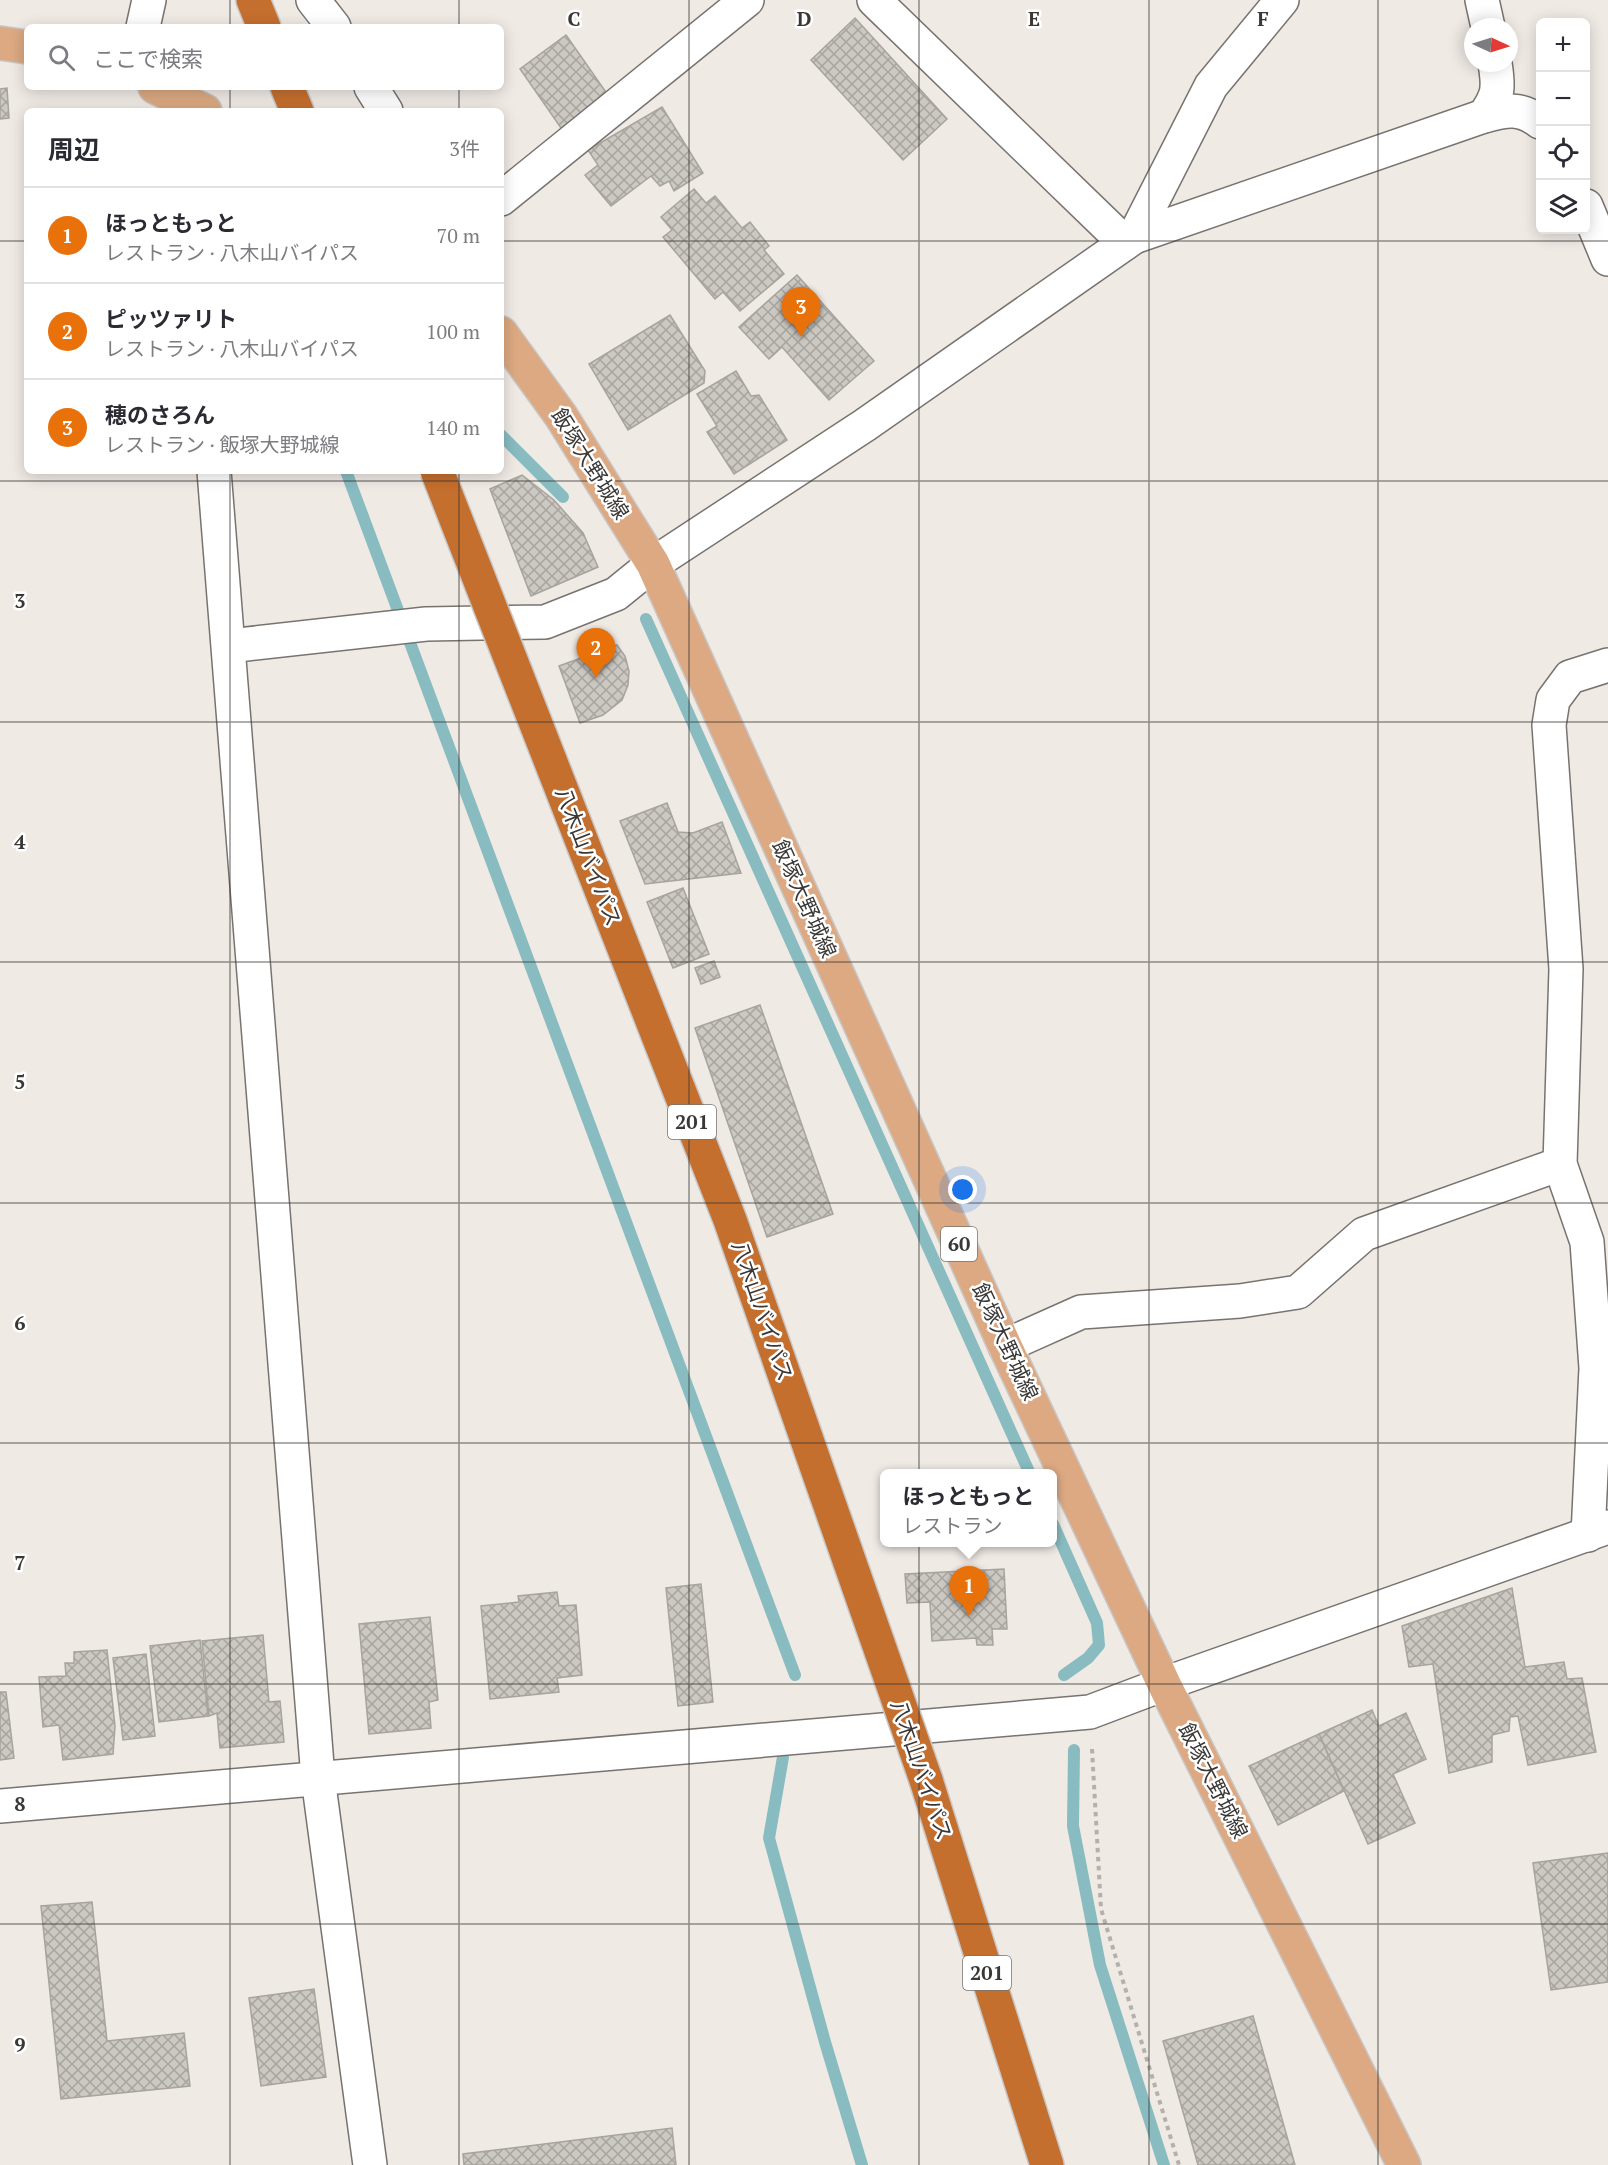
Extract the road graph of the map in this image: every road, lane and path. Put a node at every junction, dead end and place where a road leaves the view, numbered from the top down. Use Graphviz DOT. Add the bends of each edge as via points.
graph roads {
  1 [pos="149,0"];
  2 [pos="254,0"];
  3 [pos="313,0"];
  4 [pos="747,0"];
  5 [pos="874,0"];
  6 [pos="1282,0"];
  7 [pos="1482,0"];
  8 [pos="1486,18"];
  9 [pos="144,24"];
  10 [pos="263,24"];
  11 [pos="332,24"];
  12 [pos="0,43"];
  13 [pos="24,47"];
  14 [pos="1497,72"];
  15 [pos="288,90"];
  16 [pos="373,90"];
  17 [pos="296,108"];
  18 [pos="384,108"];
  19 [pos="1484,116"];
  20 [pos="1536,119"];
  21 [pos="504,197"];
  22 [pos="1590,216"];
  23 [pos="1130,240"];
  24 [pos="1608,259"];
  25 [pos="504,337"];
  26 [pos="214,474"];
  27 [pos="438,474"];
  28 [pos="653,564"];
  29 [pos="229,646"];
  30 [pos="1608,665"];
  31 [pos="1560,1164"];
  32 [pos="1005,1346"];
  33 [pos="1598,1531"];
  34 [pos="1164,1684"];
  35 [pos="1090,1712"];
  36 [pos="318,1778"];
  37 [pos="0,1806"];
  38 [pos="370,2165"];
  39 [pos="1047,2165"];
  40 [pos="1179,2165"];
  41 [pos="1404,2165"];
  1 -- 9 [label="street"];
  2 -- 10 [label="highway"];
  3 -- 11 [label="street"];
  4 -- 21 [label="street"];
  5 -- 23 [label="street"];
  6 -- 23 [label="street" via="1211,86"];
  7 -- 8 [label="street"];
  12 -- 13 [label="main road"];
  14 -- 19 [label="street" via="1496,99"];
  15 -- 17 [label="highway"];
  16 -- 18 [label="street"];
  19 -- 20 [label="street" via="1509,110"];
  19 -- 23 [label="street"];
  22 -- 24 [label="street"];
  23 -- 28 [label="street" via="865,425"];
  25 -- 28 [label="main road, 飯塚大野城線 / 60" via="561,416"];
  26 -- 29 [label="street"];
  27 -- 39 [label="highway, 八木山バイパス / 201, bridge" via="730,1220 926,1780"];
  28 -- 29 [label="street" via="616,594 544,622 406,627"];
  28 -- 32 [label="main road, 飯塚大野城線 / 60"];
  29 -- 36 [label="street"];
  30 -- 31 [label="street" via="1570,677 1553,700 1550,726 1566,969"];
  31 -- 32 [label="street" via="1364,1234 1298,1292 1240,1301 1081,1312"];
  31 -- 33 [label="street" via="1587,1242 1596,1368"];
  32 -- 34 [label="main road, 飯塚大野城線 / 60"];
  33 -- 34 [label="street"];
  34 -- 35 [label="street"];
  34 -- 41 [label="main road, 飯塚大野城線 / 60"];
  35 -- 36 [label="street"];
  35 -- 40 [label="path" via="1101,1909"];
  36 -- 37 [label="street"];
  36 -- 38 [label="street"];
}
